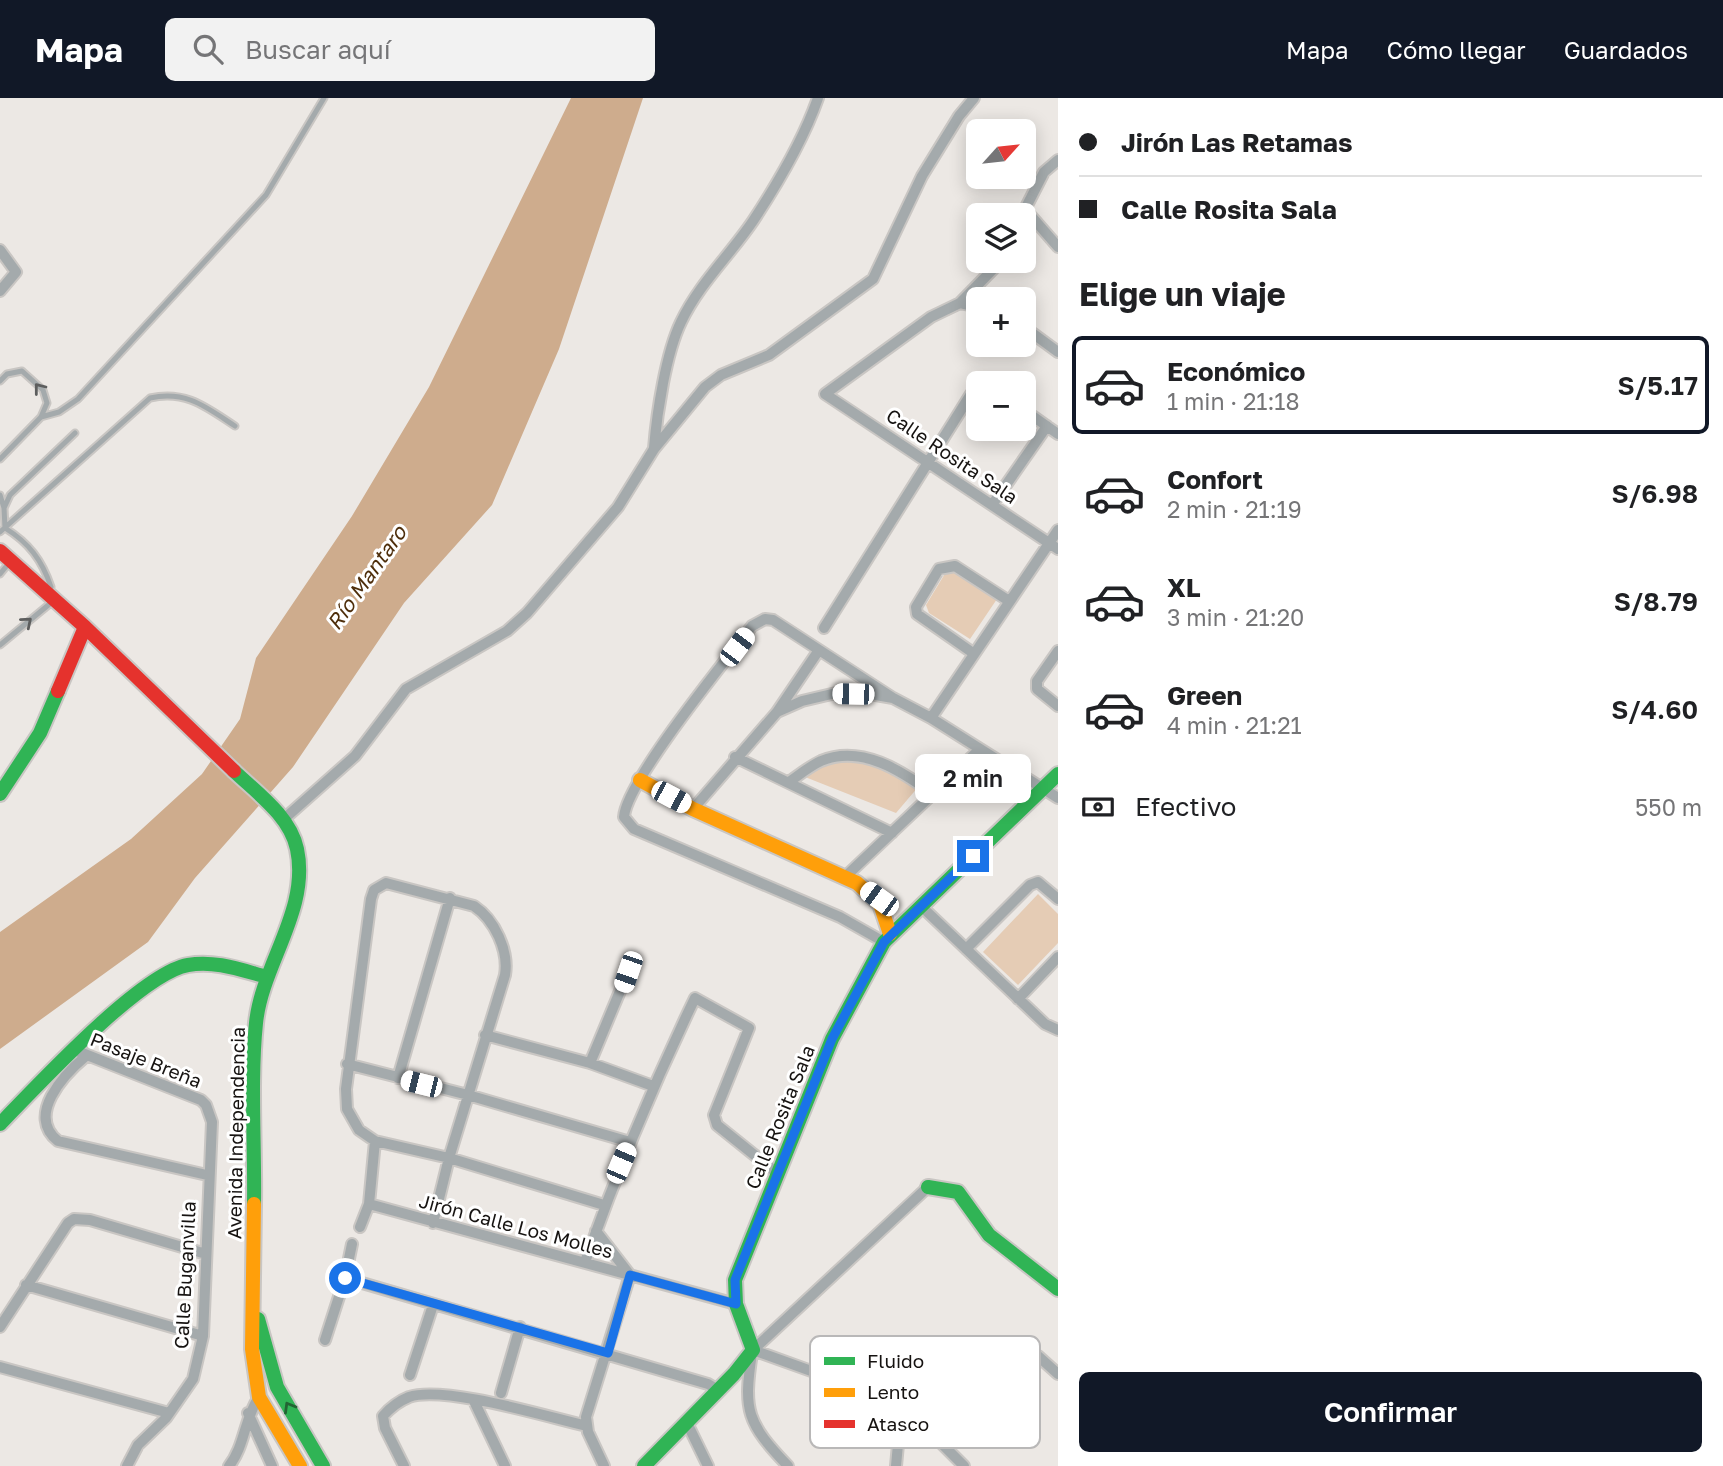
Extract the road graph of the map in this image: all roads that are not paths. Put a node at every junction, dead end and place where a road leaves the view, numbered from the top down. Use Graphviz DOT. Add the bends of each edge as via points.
graph roads {
  1 [pos="324,98"];
  2 [pos="818,98"];
  3 [pos="974,98"];
  4 [pos="1058,160"];
  5 [pos="1028,203"];
  6 [pos="1036,225"];
  7 [pos="1058,247"];
  8 [pos="0,250"];
  9 [pos="989,273"];
  10 [pos="0,291"];
  11 [pos="960,303"];
  12 [pos="966,304"];
  13 [pos="1036,336"];
  14 [pos="1058,352"];
  15 [pos="0,380"];
  16 [pos="966,402"];
  17 [pos="41,417"];
  18 [pos="1036,418"];
  19 [pos="235,426"];
  20 [pos="1048,426"];
  21 [pos="75,433"];
  22 [pos="1058,434"];
  23 [pos="654,449"];
  24 [pos="0,459"];
  25 [pos="929,463"];
  26 [pos="0,495"];
  27 [pos="992,505"];
  28 [pos="4,508"];
  29 [pos="2,530"];
  30 [pos="1058,530"];
  31 [pos="1054,546"];
  32 [pos="0,551"];
  33 [pos="11,561"];
  34 [pos="0,574"];
  35 [pos="55,600"];
  36 [pos="1009,601"];
  37 [pos="85,627"];
  38 [pos="824,628"];
  39 [pos="0,645"];
  40 [pos="820,650"];
  41 [pos="1058,651"];
  42 [pos="973,653"];
  43 [pos="892,698"];
  44 [pos="1058,706"];
  45 [pos="777,712"];
  46 [pos="931,718"];
  47 [pos="979,750"];
  48 [pos="735,757"];
  49 [pos="1058,774"];
  50 [pos="640,780"];
  51 [pos="789,782"];
  52 [pos="1043,789"];
  53 [pos="0,794"];
  54 [pos="933,794"];
  55 [pos="1058,798"];
  56 [pos="693,809"];
  57 [pos="280,815"];
  58 [pos="892,833"];
  59 [pos="845,877"];
  60 [pos="450,898"];
  61 [pos="1058,900"];
  62 [pos="921,906"];
  63 [pos="887,938"];
  64 [pos="966,949"];
  65 [pos="1058,957"];
  66 [pos="628,972"];
  67 [pos="267,977"];
  68 [pos="1018,999"];
  69 [pos="1058,1030"];
  70 [pos="485,1035"];
  71 [pos="72,1049"];
  72 [pos="86,1056"];
  73 [pos="590,1063"];
  74 [pos="347,1064"];
  75 [pos="398,1078"];
  76 [pos="653,1086"];
  77 [pos="468,1095"];
  78 [pos="206,1105"];
  79 [pos="0,1124"];
  80 [pos="375,1141"];
  81 [pos="630,1142"];
  82 [pos="449,1158"];
  83 [pos="778,1174"];
  84 [pos="207,1175"];
  85 [pos="928,1187"];
  86 [pos="369,1204"];
  87 [pos="604,1205"];
  88 [pos="432,1223"];
  89 [pos="360,1227"];
  90 [pos="596,1231"];
  91 [pos="352,1244"];
  92 [pos="206,1254"];
  93 [pos="585,1262"];
  94 [pos="630,1275"];
  95 [pos="345,1278"];
  96 [pos="26,1285"];
  97 [pos="1058,1289"];
  98 [pos="253,1300"];
  99 [pos="736,1304"];
  100 [pos="433,1305"];
  101 [pos="0,1327"];
  102 [pos="520,1327"];
  103 [pos="203,1336"];
  104 [pos="325,1340"];
  105 [pos="753,1350"];
  106 [pos="608,1353"];
  107 [pos="1040,1358"];
  108 [pos="0,1367"];
  109 [pos="810,1371"];
  110 [pos="1058,1374"];
  111 [pos="410,1375"];
  112 [pos="718,1390"];
  113 [pos="501,1393"];
  114 [pos="260,1397"];
  115 [pos="474,1401"];
  116 [pos="169,1413"];
  117 [pos="248,1413"];
  118 [pos="687,1423"];
  119 [pos="587,1426"];
  120 [pos="897,1448"];
  121 [pos="945,1448"];
  122 [pos="127,1466"];
  123 [pos="229,1466"];
  124 [pos="272,1466"];
  125 [pos="300,1466"];
  126 [pos="323,1466"];
  127 [pos="404,1466"];
  128 [pos="505,1466"];
  129 [pos="604,1466"];
  130 [pos="644,1466"];
  131 [pos="708,1466"];
  132 [pos="788,1466"];
  133 [pos="896,1466"];
  134 [pos="964,1466"];
  1 -- 17 [label="lane" via="266,195 78,399"];
  2 -- 23 [label="street" via="808,127 753,221 680,323"];
  3 -- 23 [label="street" via="922,176 873,279 769,355 721,375 705,387"];
  4 -- 5 [label="street" via="1044,172"];
  6 -- 7 [label="street"];
  8 -- 10 [label="street" via="16,272"];
  9 -- 11 [label="street"];
  11 -- 12 [label="street"];
  11 -- 25 [label="street, Calle Rosita Sala" via="931,317 825,394"];
  13 -- 14 [label="street"];
  17 -- 15 [label="lane, one-way" via="47,409 46,396 28,375 14,372"];
  16 -- 25 [label="street"];
  17 -- 24 [label="lane"];
  18 -- 20 [label="street"];
  19 -- 29 [label="lane" via="194,399 150,398"];
  20 -- 22 [label="street"];
  20 -- 27 [label="street"];
  21 -- 28 [label="lane" via="10,495"];
  23 -- 57 [label="street" via="618,507 527,612 507,631 406,690 355,756 310,798"];
  25 -- 27 [label="street, Calle Rosita Sala"];
  25 -- 38 [label="street"];
  26 -- 28 [label="lane"];
  27 -- 31 [label="street, Calle Rosita Sala"];
  28 -- 29 [label="lane"];
  29 -- 35 [label="lane" via="26,542 39,558"];
  30 -- 31 [label="street"];
  31 -- 36 [label="street"];
  32 -- 33 [label="main road"];
  33 -- 34 [label="lane"];
  33 -- 35 [label="main road"];
  35 -- 37 [label="main road"];
  39 -- 35 [label="lane, one-way"];
  36 -- 42 [label="street"];
  36 -- 42 [label="street" via="955,566 939,569 916,607 918,614"];
  37 -- 53 [label="main road" via="40,733"];
  37 -- 57 [label="main road"];
  40 -- 43 [label="street"];
  40 -- 45 [label="street"];
  40 -- 50 [label="street" via="773,620 752,626"];
  41 -- 44 [label="street" via="1037,681 1037,689"];
  42 -- 46 [label="street"];
  43 -- 45 [label="street" via="836,693"];
  43 -- 46 [label="street"];
  45 -- 48 [label="street"];
  46 -- 47 [label="street"];
  47 -- 52 [label="street"];
  47 -- 54 [label="street"];
  48 -- 51 [label="street"];
  48 -- 56 [label="street"];
  49 -- 52 [label="main road, Calle Rosita Sala"];
  50 -- 56 [label="main road"];
  50 -- 63 [label="street" via="624,807 624,817 634,829"];
  51 -- 54 [label="street" via="822,761 862,757 910,777"];
  51 -- 58 [label="street"];
  52 -- 55 [label="street"];
  52 -- 62 [label="main road, Calle Rosita Sala"];
  54 -- 58 [label="street"];
  56 -- 59 [label="main road"];
  57 -- 67 [label="main road, Avenida Independencia" via="297,848 298,880 292,915"];
  58 -- 59 [label="street"];
  59 -- 63 [label="main road" via="879,899 886,911"];
  60 -- 70 [label="street" via="483,912 506,954 505,975"];
  60 -- 74 [label="street" via="395,884 374,890"];
  60 -- 75 [label="street"];
  61 -- 64 [label="street" via="1038,882 1030,885"];
  62 -- 63 [label="main road, Calle Rosita Sala"];
  62 -- 64 [label="street"];
  63 -- 83 [label="main road, Calle Rosita Sala" via="832,1039"];
  64 -- 68 [label="street"];
  65 -- 68 [label="street"];
  66 -- 73 [label="street"];
  67 -- 71 [label="main road" via="211,962 185,965 161,976"];
  67 -- 98 [label="main road, Avenida Independencia" via="256,1023"];
  68 -- 69 [label="street"];
  70 -- 73 [label="street"];
  70 -- 77 [label="street"];
  71 -- 72 [label="street, Pasaje Breña"];
  71 -- 79 [label="main road"];
  72 -- 78 [label="street, Pasaje Breña"];
  72 -- 84 [label="street" via="67,1072 53,1094 45,1119 50,1135 58,1142"];
  73 -- 76 [label="street"];
  74 -- 75 [label="street"];
  74 -- 80 [label="street" via="347,1109 359,1130"];
  75 -- 77 [label="street"];
  76 -- 81 [label="street"];
  76 -- 83 [label="street" via="695,998 749,1028 714,1115 718,1125"];
  77 -- 81 [label="street"];
  77 -- 82 [label="street"];
  78 -- 84 [label="street, Calle Buganvilla" via="212,1122"];
  80 -- 82 [label="street"];
  80 -- 86 [label="street"];
  81 -- 87 [label="street"];
  82 -- 87 [label="street"];
  82 -- 88 [label="street"];
  83 -- 99 [label="main road, Calle Rosita Sala" via="735,1280"];
  84 -- 92 [label="street, Calle Buganvilla"];
  85 -- 97 [label="main road" via="958,1192 990,1237"];
  85 -- 105 [label="street"];
  86 -- 88 [label="street, Jirón Calle Los Molles"];
  86 -- 89 [label="street"];
  87 -- 90 [label="street"];
  88 -- 93 [label="street, Jirón Calle Los Molles"];
  90 -- 93 [label="street"];
  90 -- 94 [label="street"];
  91 -- 95 [label="street"];
  92 -- 96 [label="street" via="74,1219"];
  92 -- 103 [label="street, Calle Buganvilla"];
  93 -- 94 [label="street, Jirón Calle Los Molles"];
  94 -- 99 [label="street, Jirón Calle Los Molles"];
  94 -- 106 [label="street"];
  95 -- 100 [label="street"];
  95 -- 104 [label="street"];
  96 -- 101 [label="street"];
  96 -- 103 [label="street"];
  98 -- 114 [label="main road, Avenida Independencia" via="252,1349"];
  126 -- 98 [label="main road, Avenida Independencia, one-way" via="278,1387"];
  99 -- 105 [label="main road"];
  100 -- 102 [label="street"];
  100 -- 111 [label="street"];
  102 -- 106 [label="street"];
  102 -- 113 [label="street"];
  103 -- 116 [label="street, Calle Buganvilla" via="193,1379"];
  105 -- 109 [label="street"];
  105 -- 112 [label="main road"];
  105 -- 132 [label="street" via="746,1395 750,1416"];
  106 -- 112 [label="street"];
  106 -- 119 [label="street"];
  107 -- 110 [label="street"];
  108 -- 116 [label="street"];
  112 -- 118 [label="main road"];
  114 -- 117 [label="street"];
  114 -- 125 [label="main road, Avenida Independencia"];
  115 -- 119 [label="street"];
  115 -- 127 [label="street" via="428,1394 392,1406 383,1416 385,1428"];
  115 -- 128 [label="street"];
  116 -- 122 [label="street, Calle Buganvilla" via="138,1445"];
  117 -- 123 [label="street" via="238,1455"];
  117 -- 124 [label="street"];
  118 -- 130 [label="main road"];
  118 -- 131 [label="street"];
  119 -- 129 [label="street"];
  120 -- 133 [label="street"];
  121 -- 134 [label="street"];
}
